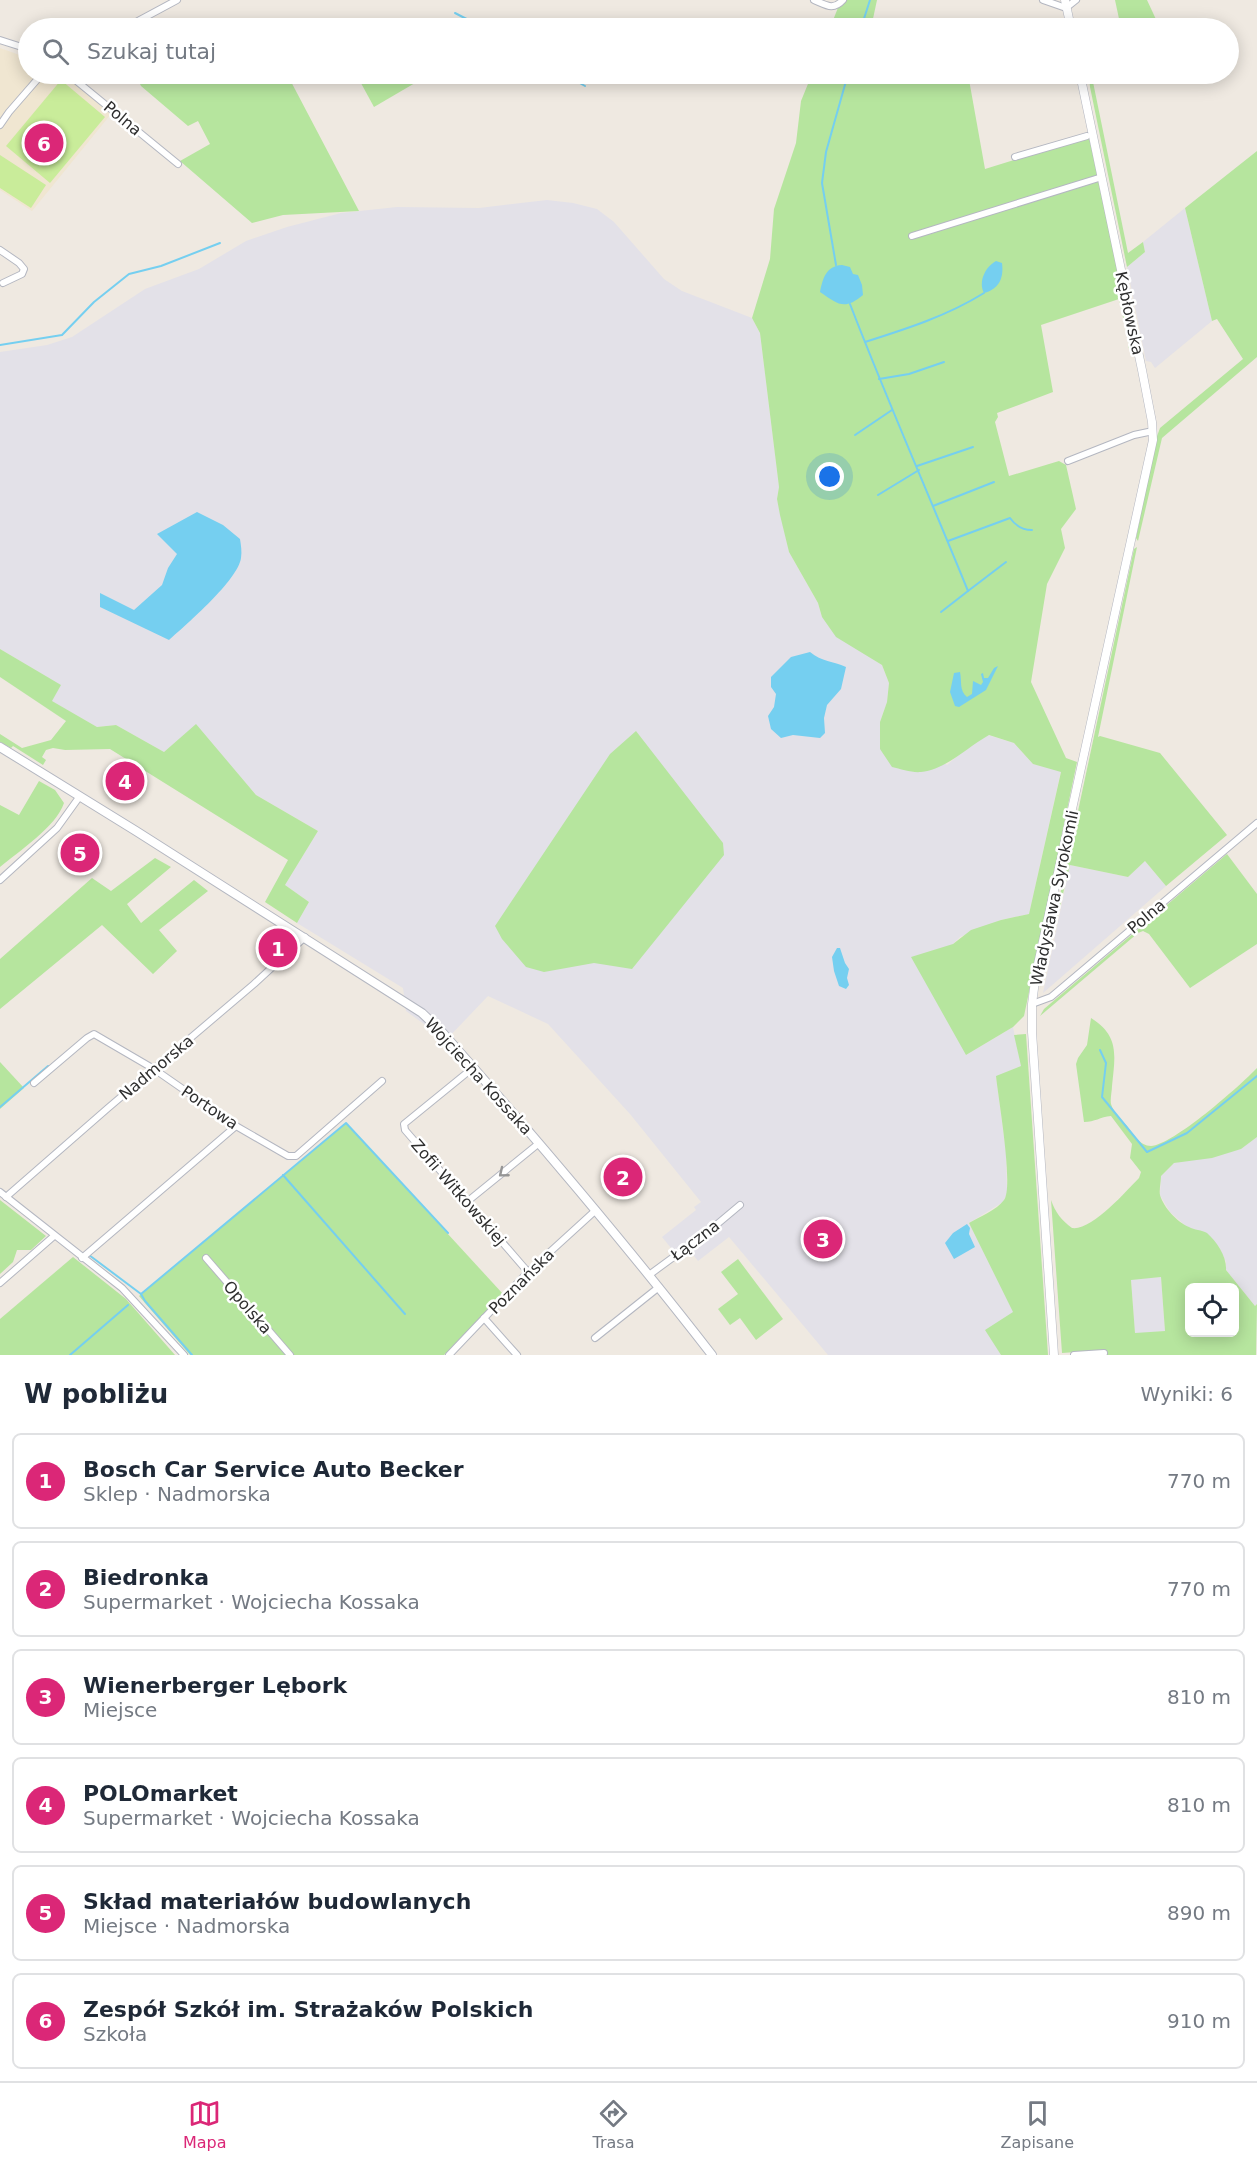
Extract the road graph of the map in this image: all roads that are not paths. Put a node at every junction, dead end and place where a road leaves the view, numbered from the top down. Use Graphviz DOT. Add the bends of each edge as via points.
graph roads {
  1 [pos="177,0"];
  2 [pos="814,0"];
  3 [pos="843,0"];
  4 [pos="1043,0"];
  5 [pos="1076,0"];
  6 [pos="1066,4"];
  7 [pos="144,18"];
  8 [pos="0,40"];
  9 [pos="18,46"];
  10 [pos="33,84"];
  11 [pos="80,84"];
  12 [pos="1082,84"];
  13 [pos="0,125"];
  14 [pos="1087,136"];
  15 [pos="1015,158"];
  16 [pos="178,164"];
  17 [pos="1102,177"];
  18 [pos="912,236"];
  19 [pos="0,250"];
  20 [pos="3,283"];
  21 [pos="1153,431"];
  22 [pos="1151,449"];
  23 [pos="1068,461"];
  24 [pos="0,747"];
  25 [pos="80,796"];
  26 [pos="1257,823"];
  27 [pos="0,880"];
  28 [pos="305,937"];
  29 [pos="1032,1004"];
  30 [pos="474,1067"];
  31 [pos="154,1069"];
  32 [pos="382,1081"];
  33 [pos="34,1083"];
  34 [pos="236,1126"];
  35 [pos="538,1144"];
  36 [pos="3,1195"];
  37 [pos="468,1202"];
  38 [pos="740,1205"];
  39 [pos="596,1210"];
  40 [pos="54,1236"];
  41 [pos="82,1257"];
  42 [pos="206,1258"];
  43 [pos="528,1272"];
  44 [pos="650,1275"];
  45 [pos="0,1283"];
  46 [pos="659,1287"];
  47 [pos="484,1318"];
  48 [pos="595,1338"];
  49 [pos="1104,1353"];
  50 [pos="1092,1354"];
  51 [pos="184,1355"];
  52 [pos="290,1355"];
  53 [pos="449,1355"];
  54 [pos="517,1355"];
  55 [pos="712,1355"];
  56 [pos="1054,1355"];
  57 [pos="1074,1355"];
  1 -- 7 [label="street"];
  2 -- 3 [label="street" via="831,7"];
  4 -- 6 [label="street"];
  5 -- 6 [label="street"];
  8 -- 9 [label="street"];
  10 -- 13 [label="street"];
  11 -- 16 [label="street, Polna"];
  12 -- 17 [label="street, Kębłowska"];
  14 -- 15 [label="street"];
  17 -- 18 [label="street"];
  17 -- 21 [label="street, Kębłowska"];
  19 -- 20 [label="street" via="24,269 22,274"];
  21 -- 22 [label="street, Kębłowska"];
  21 -- 23 [label="street"];
  22 -- 29 [label="street, Władysława Syrokomli"];
  24 -- 25 [label="main road, Wojciecha Kossaka"];
  25 -- 27 [label="street" via="57,828"];
  25 -- 28 [label="main road, Wojciecha Kossaka"];
  26 -- 29 [label="street, Polna" via="1051,997"];
  28 -- 30 [label="main road, Wojciecha Kossaka" via="422,1013"];
  28 -- 31 [label="street, Nadmorska"];
  29 -- 56 [label="street, Władysława Syrokomli"];
  30 -- 35 [label="main road, Wojciecha Kossaka"];
  30 -- 37 [label="street, Zofii Witkowskiej" via="404,1124 405,1130"];
  31 -- 33 [label="street, Portowa" via="94,1034"];
  31 -- 34 [label="street, Portowa"];
  31 -- 36 [label="street, Nadmorska"];
  32 -- 34 [label="street, Portowa" via="296,1156 288,1156"];
  34 -- 41 [label="street"];
  35 -- 37 [label="street, one-way"];
  35 -- 39 [label="main road, Wojciecha Kossaka"];
  36 -- 40 [label="street, Nadmorska"];
  37 -- 43 [label="street, Zofii Witkowskiej"];
  38 -- 44 [label="street, Łączna"];
  39 -- 43 [label="street, Poznańska"];
  39 -- 44 [label="main road, Wojciecha Kossaka"];
  40 -- 41 [label="street, Nadmorska"];
  40 -- 45 [label="street"];
  41 -- 51 [label="street, Nadmorska" via="131,1296"];
  42 -- 52 [label="street, Opolska"];
  43 -- 47 [label="street, Poznańska"];
  44 -- 46 [label="main road, Wojciecha Kossaka"];
  46 -- 48 [label="street"];
  46 -- 55 [label="main road, Wojciecha Kossaka"];
  47 -- 53 [label="street, Poznańska"];
  47 -- 54 [label="street"];
  49 -- 50 [label="street"];
  50 -- 57 [label="street"];
}
